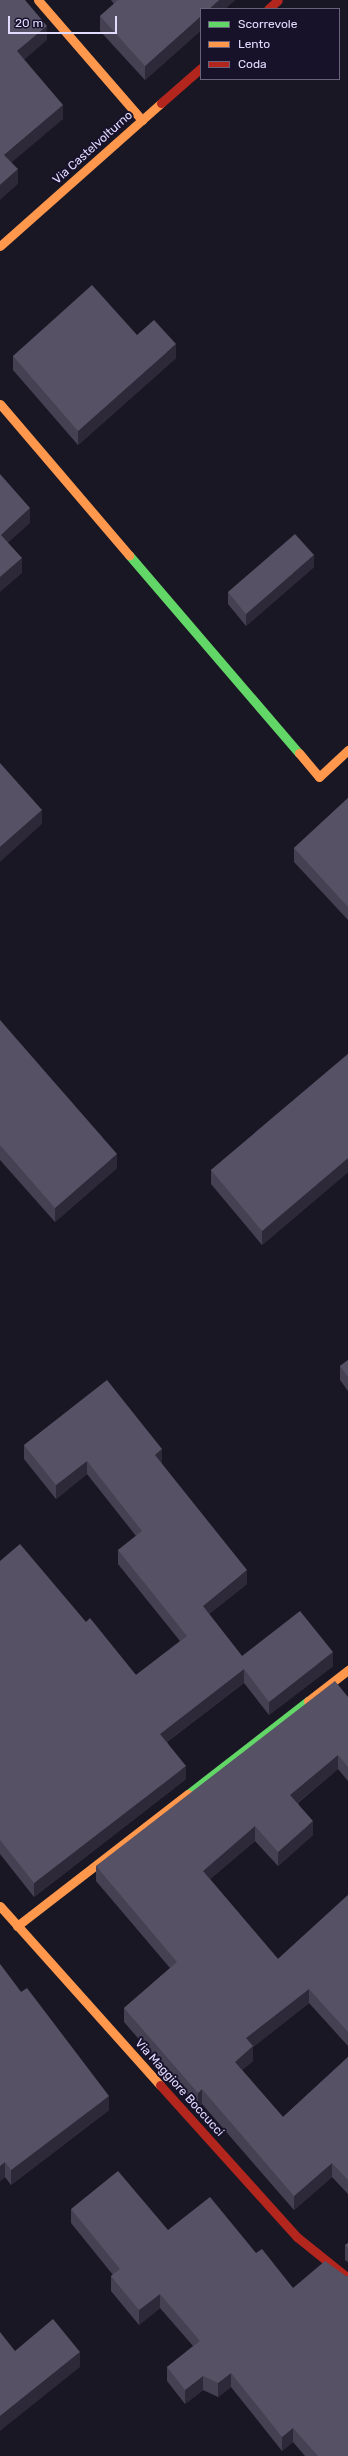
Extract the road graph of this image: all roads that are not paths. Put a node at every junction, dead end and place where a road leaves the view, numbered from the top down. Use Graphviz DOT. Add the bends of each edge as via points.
graph roads {
  1 [pos="38,0"];
  2 [pos="278,0"];
  3 [pos="269,8"];
  4 [pos="200,69"];
  5 [pos="142,120"];
  6 [pos="0,246"];
  7 [pos="0,404"];
  8 [pos="348,750"];
  9 [pos="348,1670"];
  10 [pos="0,1906"];
  11 [pos="17,1926"];
  12 [pos="348,2278"];
  1 -- 5 [label="street"];
  2 -- 3 [label="street"];
  4 -- 5 [label="street, Via Castelvolturno"];
  5 -- 6 [label="street, Via Castelvolturno"];
  7 -- 8 [label="street" via="319,777"];
  9 -- 11 [label="street"];
  10 -- 11 [label="street, Via Maggiore Boccucci"];
  11 -- 12 [label="street, Via Maggiore Boccucci" via="297,2237"];
}
